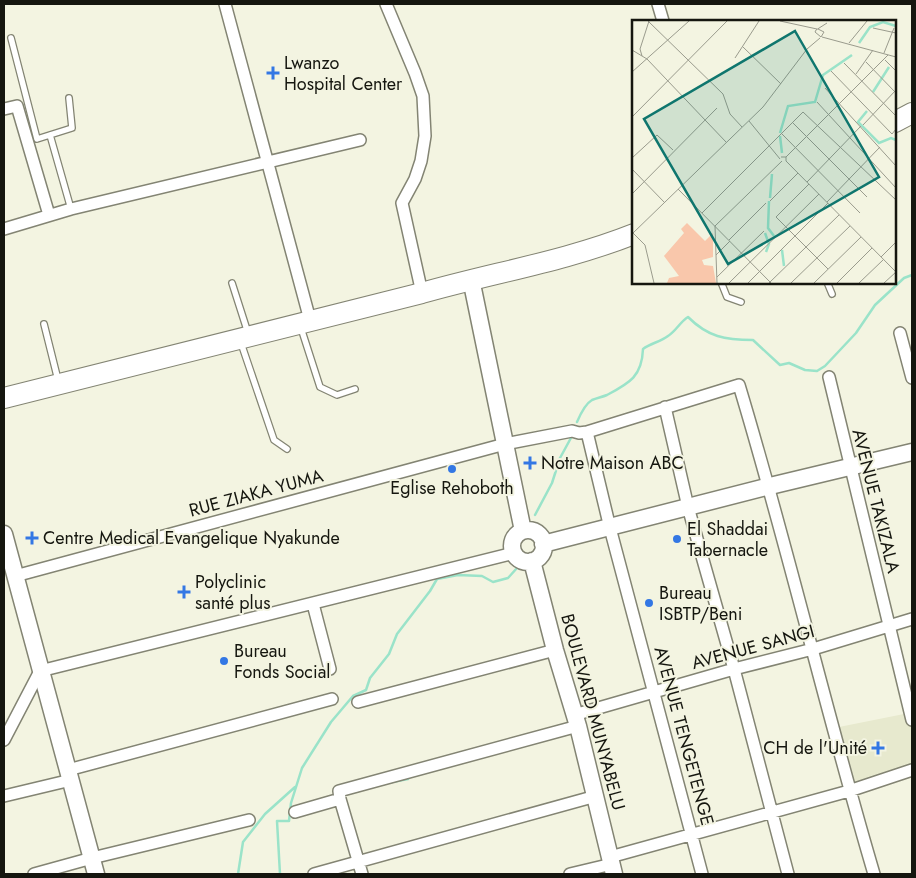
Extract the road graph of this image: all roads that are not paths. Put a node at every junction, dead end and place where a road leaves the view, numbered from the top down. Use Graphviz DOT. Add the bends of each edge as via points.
graph roads {
  1 [pos="225,4"];
  2 [pos="386,4"];
  3 [pos="658,4"];
  4 [pos="663,20"];
  5 [pos="11,38"];
  6 [pos="69,98"];
  7 [pos="4,109"];
  8 [pos="912,114"];
  9 [pos="896,122"];
  10 [pos="50,135"];
  11 [pos="360,140"];
  12 [pos="267,162"];
  13 [pos="71,209"];
  14 [pos="49,215"];
  15 [pos="4,229"];
  16 [pos="632,235"];
  17 [pos="470,279"];
  18 [pos="232,282"];
  19 [pos="722,284"];
  20 [pos="828,284"];
  21 [pos="422,293"];
  22 [pos="832,294"];
  23 [pos="741,302"];
  24 [pos="305,322"];
  25 [pos="44,324"];
  26 [pos="900,333"];
  27 [pos="244,337"];
  28 [pos="829,377"];
  29 [pos="912,378"];
  30 [pos="60,384"];
  31 [pos="355,389"];
  32 [pos="4,398"];
  33 [pos="665,407"];
  34 [pos="579,432"];
  35 [pos="505,444"];
  36 [pos="287,448"];
  37 [pos="912,452"];
  38 [pos="850,467"];
  39 [pos="770,486"];
  40 [pos="688,507"];
  41 [pos="610,528"];
  42 [pos="523,531"];
  43 [pos="4,534"];
  44 [pos="543,544"];
  45 [pos="514,553"];
  46 [pos="532,561"];
  47 [pos="15,576"];
  48 [pos="313,604"];
  49 [pos="912,619"];
  50 [pos="889,628"];
  51 [pos="554,650"];
  52 [pos="813,650"];
  53 [pos="330,669"];
  54 [pos="734,669"];
  55 [pos="40,671"];
  56 [pos="655,693"];
  57 [pos="332,699"];
  58 [pos="358,702"];
  59 [pos="912,720"];
  60 [pos="576,721"];
  61 [pos="4,740"];
  62 [pos="912,770"];
  63 [pos="69,775"];
  64 [pos="849,791"];
  65 [pos="4,796"];
  66 [pos="596,796"];
  67 [pos="340,799"];
  68 [pos="295,812"];
  69 [pos="772,812"];
  70 [pos="249,820"];
  71 [pos="691,834"];
  72 [pos="92,858"];
  73 [pos="359,861"];
  74 [pos="612,865"];
  75 [pos="34,874"];
  76 [pos="96,874"];
  77 [pos="314,874"];
  78 [pos="362,874"];
  79 [pos="570,874"];
  80 [pos="702,874"];
  81 [pos="788,874"];
  82 [pos="874,874"];
  1 -- 12 [label="street"];
  2 -- 21 [label="street" via="423,96 425,136 421,161 402,203"];
  3 -- 4 [label="street"];
  5 -- 10 [label="lane" via="38,139"];
  6 -- 10 [label="lane" via="72,128"];
  7 -- 14 [label="street" via="17,106"];
  8 -- 9 [label="highway"];
  10 -- 13 [label="lane"];
  11 -- 12 [label="street"];
  12 -- 13 [label="street"];
  12 -- 24 [label="street"];
  13 -- 14 [label="street"];
  14 -- 15 [label="street"];
  16 -- 17 [label="highway" via="571,255"];
  17 -- 21 [label="highway"];
  17 -- 35 [label="street"];
  18 -- 27 [label="lane"];
  19 -- 23 [label="lane" via="727,297"];
  20 -- 22 [label="lane"];
  21 -- 24 [label="highway"];
  24 -- 27 [label="highway"];
  24 -- 31 [label="lane" via="320,387 337,395"];
  25 -- 30 [label="lane"];
  26 -- 29 [label="street"];
  27 -- 30 [label="highway"];
  27 -- 36 [label="lane" via="274,440"];
  28 -- 38 [label="street, AVENUE TAKIZALA"];
  30 -- 32 [label="highway"];
  33 -- 34 [label="street, RUE ZIAKA YUMA"];
  33 -- 39 [label="street, RUE ZIAKA YUMA" via="740,384"];
  33 -- 40 [label="street"];
  34 -- 35 [label="street, RUE ZIAKA YUMA"];
  34 -- 41 [label="street, AVENUE TENGETENGE"];
  35 -- 42 [label="street"];
  35 -- 47 [label="street, RUE ZIAKA YUMA"];
  37 -- 38 [label="street"];
  38 -- 39 [label="street"];
  38 -- 50 [label="street, AVENUE TAKIZALA"];
  39 -- 40 [label="street"];
  39 -- 52 [label="street"];
  40 -- 41 [label="street"];
  40 -- 54 [label="street"];
  41 -- 44 [label="street"];
  41 -- 56 [label="street, AVENUE TENGETENGE"];
  42 -- 44 [label="street" via="536,533"];
  42 -- 45 [label="street" via="513,540"];
  43 -- 47 [label="street"];
  44 -- 46 [label="street" via="541,554"];
  45 -- 46 [label="street" via="522,560"];
  45 -- 48 [label="street"];
  46 -- 51 [label="street, BOULEVARD MUNYABELU"];
  47 -- 55 [label="street"];
  48 -- 53 [label="street"];
  48 -- 55 [label="street"];
  49 -- 50 [label="street, AVENUE SANGI"];
  50 -- 52 [label="street, AVENUE SANGI"];
  50 -- 59 [label="street, AVENUE TAKIZALA"];
  51 -- 58 [label="street"];
  51 -- 60 [label="street, BOULEVARD MUNYABELU"];
  52 -- 54 [label="street, AVENUE SANGI"];
  52 -- 64 [label="street"];
  54 -- 56 [label="street, AVENUE SANGI"];
  54 -- 69 [label="street"];
  55 -- 61 [label="street"];
  55 -- 63 [label="street"];
  56 -- 60 [label="street, AVENUE SANGI"];
  56 -- 71 [label="street, AVENUE TENGETENGE"];
  57 -- 63 [label="street"];
  60 -- 66 [label="street, BOULEVARD MUNYABELU"];
  60 -- 67 [label="street, AVENUE SANGI" via="339,791"];
  62 -- 64 [label="street"];
  63 -- 65 [label="street"];
  63 -- 72 [label="street"];
  64 -- 69 [label="street"];
  64 -- 82 [label="street"];
  66 -- 73 [label="street"];
  66 -- 74 [label="street, BOULEVARD MUNYABELU"];
  67 -- 68 [label="street"];
  67 -- 73 [label="street"];
  69 -- 71 [label="street"];
  69 -- 81 [label="street"];
  70 -- 72 [label="street"];
  71 -- 74 [label="street"];
  71 -- 80 [label="street, AVENUE TENGETENGE"];
  72 -- 75 [label="street"];
  72 -- 76 [label="street"];
  73 -- 77 [label="street"];
  73 -- 78 [label="street"];
  74 -- 79 [label="street"];
}
